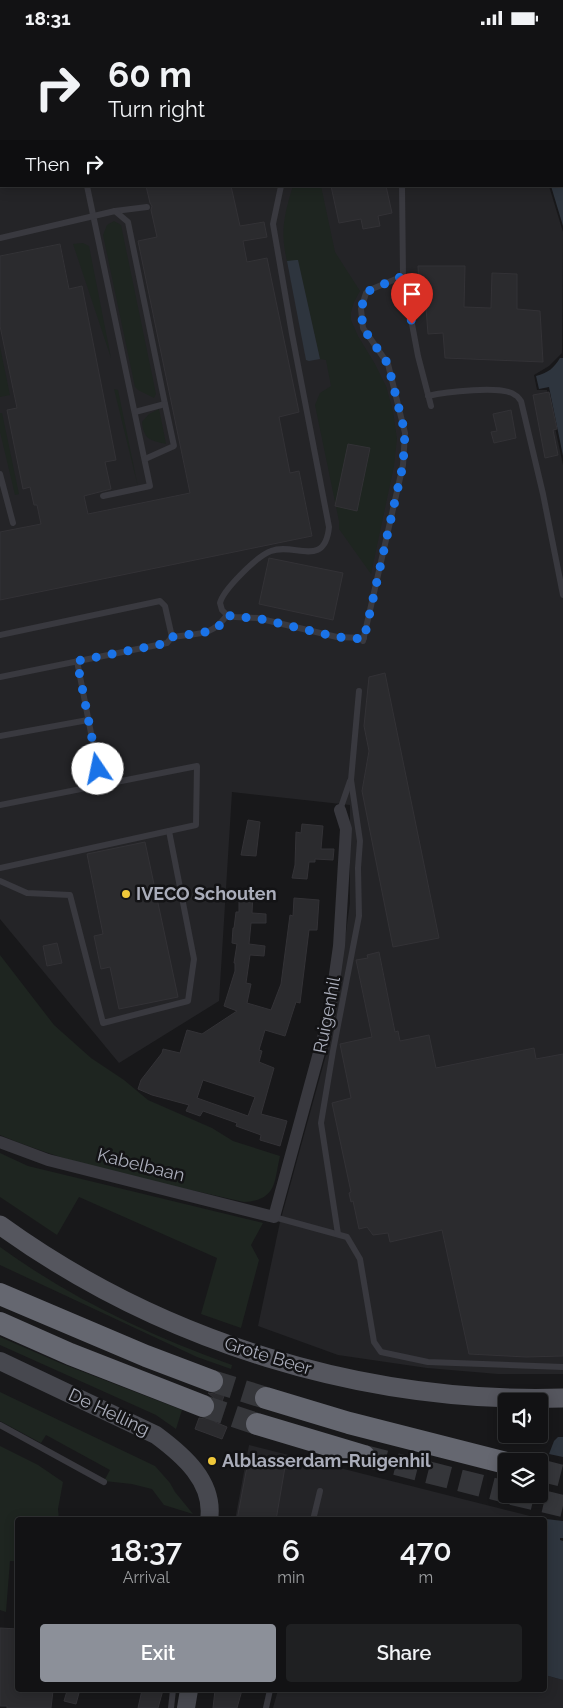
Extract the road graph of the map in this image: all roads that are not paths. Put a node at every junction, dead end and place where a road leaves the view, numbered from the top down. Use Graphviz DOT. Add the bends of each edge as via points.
graph roads {
  1 [pos="87,187"];
  2 [pos="281,187"];
  3 [pos="402,187"];
  4 [pos="147,207"];
  5 [pos="116,211"];
  6 [pos="93,217"];
  7 [pos="0,238"];
  8 [pos="403,276"];
  9 [pos="428,396"];
  10 [pos="165,404"];
  11 [pos="431,407"];
  12 [pos="134,412"];
  13 [pos="144,459"];
  14 [pos="0,474"];
  15 [pos="103,496"];
  16 [pos="14,523"];
  17 [pos="563,595"];
  18 [pos="227,615"];
  19 [pos="0,635"];
  20 [pos="172,637"];
  21 [pos="77,661"];
  22 [pos="0,677"];
  23 [pos="359,691"];
  24 [pos="88,720"];
  25 [pos="0,736"];
  26 [pos="98,769"];
  27 [pos="351,780"];
  28 [pos="0,805"];
  29 [pos="340,810"];
  30 [pos="169,831"];
  31 [pos="0,868"];
  32 [pos="0,881"];
  33 [pos="0,1142"];
  34 [pos="274,1217"];
  35 [pos="0,1225"];
  36 [pos="338,1234"];
  37 [pos="0,1294"];
  38 [pos="0,1323"];
  39 [pos="0,1361"];
  40 [pos="563,1367"];
  41 [pos="212,1381"];
  42 [pos="563,1397"];
  43 [pos="266,1398"];
  44 [pos="204,1407"];
  45 [pos="257,1424"];
  46 [pos="0,1425"];
  47 [pos="364,1456"];
  48 [pos="498,1461"];
  49 [pos="104,1482"];
  50 [pos="320,1491"];
  51 [pos="210,1517"];
  52 [pos="314,1517"];
  53 [pos="173,1692"];
  54 [pos="189,1692"];
  55 [pos="270,1692"];
  56 [pos="171,1708"];
  57 [pos="186,1708"];
  58 [pos="266,1708"];
  1 -- 6 [label="lane"];
  2 -- 18 [label="lane" via="273,224 329,527 328,536 319,549 310,552 277,549 259,557 221,598 222,610"];
  3 -- 8 [label="lane"];
  4 -- 5 [label="lane"];
  5 -- 6 [label="lane"];
  5 -- 10 [label="lane" via="128,222"];
  6 -- 7 [label="lane"];
  6 -- 12 [label="lane"];
  8 -- 9 [label="lane"];
  8 -- 18 [label="lane" via="366,293 361,309 363,328 388,364 405,433 403,465 364,640"];
  9 -- 11 [label="lane"];
  9 -- 17 [label="lane" via="500,390 515,394 521,401"];
  10 -- 12 [label="lane"];
  10 -- 13 [label="lane" via="174,447"];
  12 -- 13 [label="lane"];
  13 -- 15 [label="lane" via="150,486"];
  14 -- 16 [label="lane"];
  18 -- 20 [label="lane" via="212,631"];
  19 -- 20 [label="lane" via="160,601 165,606"];
  20 -- 21 [label="lane" via="167,643"];
  21 -- 22 [label="lane"];
  21 -- 24 [label="lane"];
  23 -- 27 [label="lane"];
  24 -- 25 [label="lane"];
  24 -- 26 [label="lane"];
  27 -- 29 [label="lane"];
  27 -- 36 [label="lane" via="360,841 359,916 321,1123"];
  28 -- 30 [label="lane" via="198,766 196,825"];
  29 -- 34 [label="street, Ruigenhil" via="346,829 339,946 329,1016"];
  30 -- 31 [label="lane"];
  30 -- 32 [label="lane" via="194,959 188,1001 102,1023 70,895 26,893"];
  33 -- 34 [label="street, Kabelbaan" via="48,1160"];
  34 -- 36 [label="lane"];
  35 -- 42 [label="main road, Grote Beer" via="59,1264 144,1309 273,1359 378,1385 487,1397"];
  36 -- 40 [label="lane" via="347,1237 360,1259 374,1341 381,1352 428,1362"];
  37 -- 41 [label="highway"];
  38 -- 44 [label="highway"];
  39 -- 51 [label="street, De Helling" via="156,1435 191,1464 203,1483"];
  43 -- 48 [label="highway"];
  45 -- 47 [label="highway"];
  46 -- 49 [label="lane"];
  50 -- 52 [label="lane"];
  53 -- 56 [label="lane"];
  54 -- 57 [label="street"];
  55 -- 58 [label="lane"];
}
